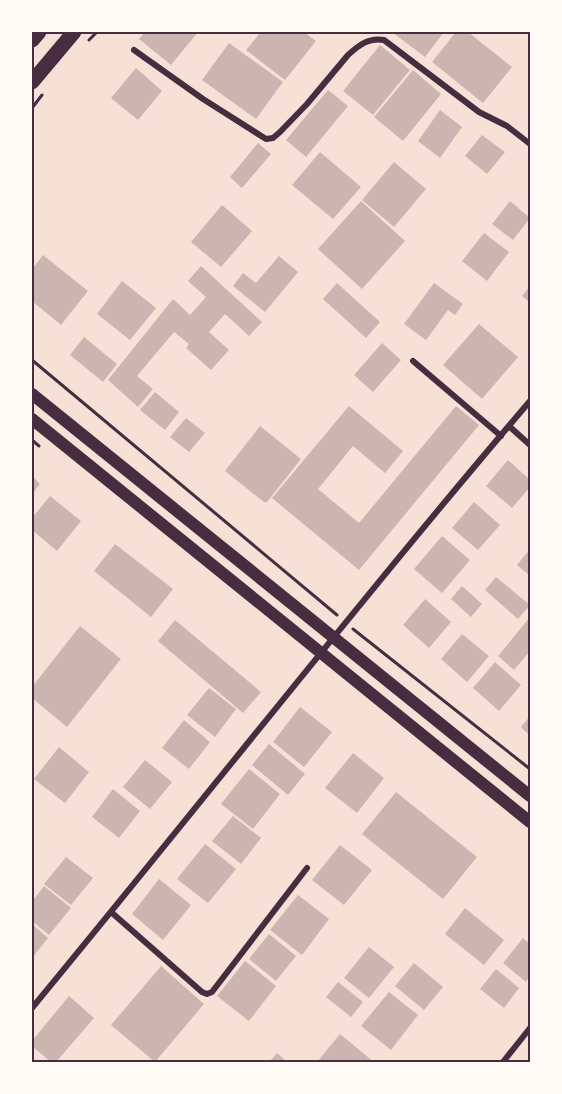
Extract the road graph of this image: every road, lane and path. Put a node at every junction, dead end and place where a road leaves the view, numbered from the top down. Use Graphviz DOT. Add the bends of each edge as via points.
graph roads {
  1 [pos="39,32"];
  2 [pos="74,32"];
  3 [pos="32,40"];
  4 [pos="134,50"];
  5 [pos="32,82"];
  6 [pos="531,144"];
  7 [pos="32,360"];
  8 [pos="413,361"];
  9 [pos="32,394"];
  10 [pos="531,401"];
  11 [pos="32,419"];
  12 [pos="509,426"];
  13 [pos="501,436"];
  14 [pos="531,445"];
  15 [pos="346,623"];
  16 [pos="333,637"];
  17 [pos="321,653"];
  18 [pos="531,770"];
  19 [pos="531,796"];
  20 [pos="531,822"];
  21 [pos="308,868"];
  22 [pos="111,912"];
  23 [pos="32,1008"];
  24 [pos="531,1028"];
  25 [pos="503,1062"];
  1 -- 3 [label="highway"];
  2 -- 5 [label="highway"];
  4 -- 6 [label="street" via="266,139 280,132 355,48 369,40 384,40 479,112"];
  7 -- 15 [label="path"];
  8 -- 13 [label="street"];
  9 -- 16 [label="main road"];
  10 -- 12 [label="street"];
  11 -- 17 [label="main road"];
  12 -- 13 [label="street"];
  12 -- 14 [label="street"];
  13 -- 15 [label="street"];
  15 -- 16 [label="street"];
  15 -- 18 [label="path"];
  16 -- 17 [label="street"];
  16 -- 19 [label="main road"];
  17 -- 20 [label="main road"];
  17 -- 22 [label="street"];
  21 -- 22 [label="street" via="207,994"];
  22 -- 23 [label="street"];
  24 -- 25 [label="street"];
}
